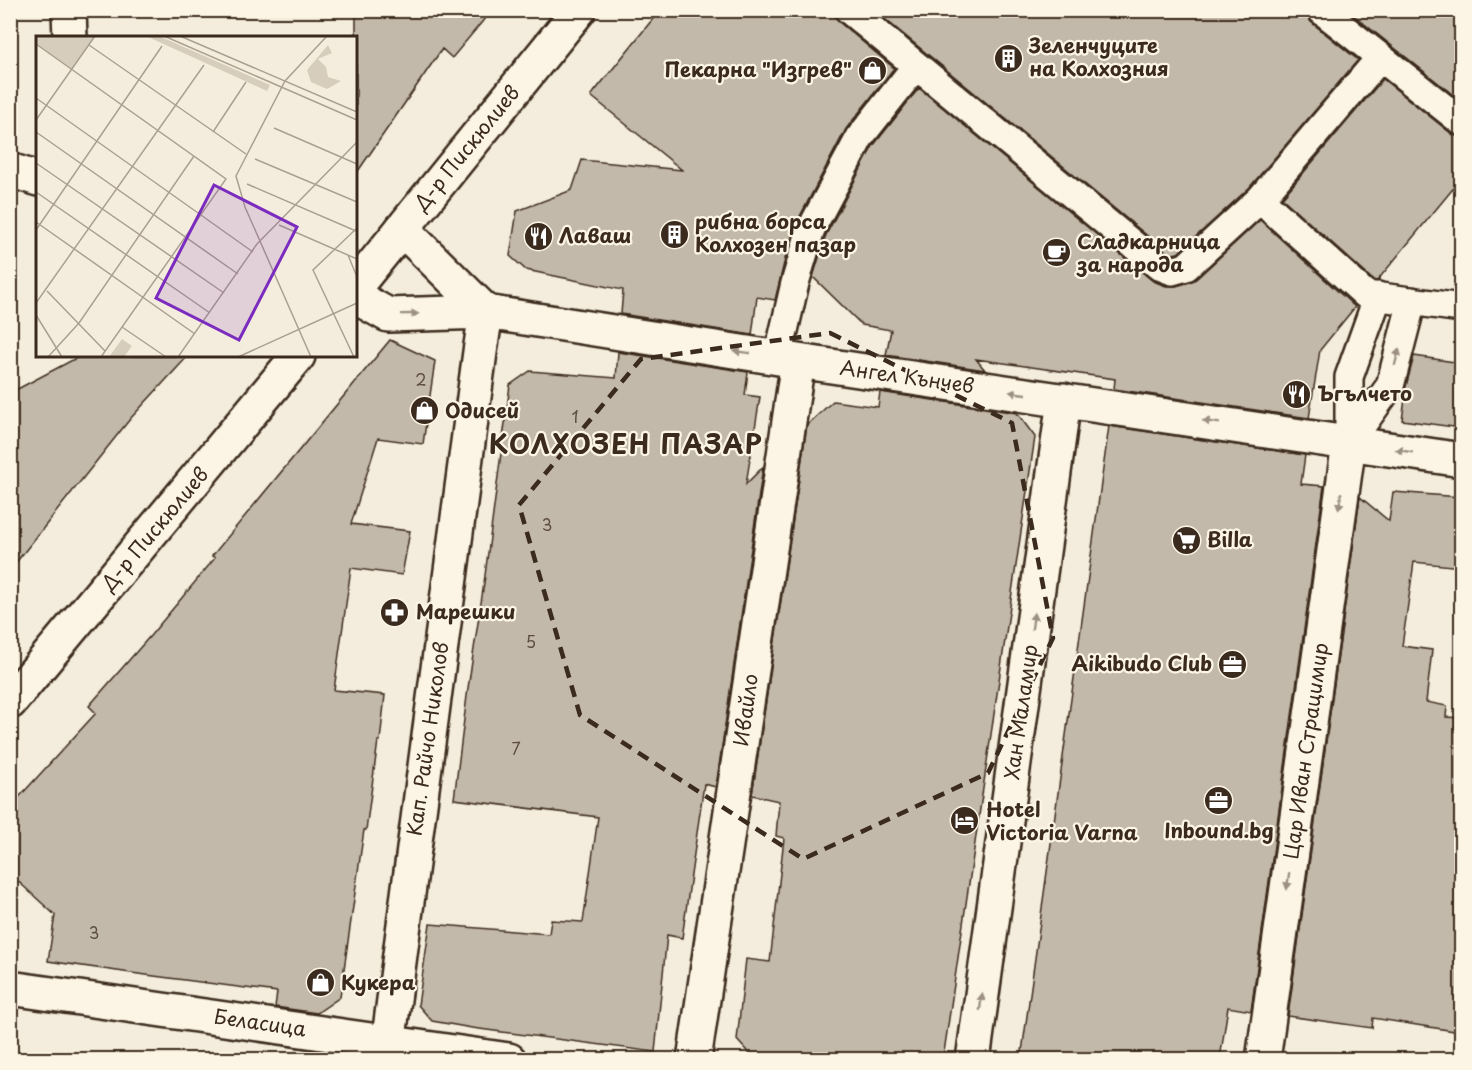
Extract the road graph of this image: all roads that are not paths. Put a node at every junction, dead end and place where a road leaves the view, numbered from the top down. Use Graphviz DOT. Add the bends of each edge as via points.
graph roads {
  1 [pos="69,10"];
  2 [pos="579,10"];
  3 [pos="849,10"];
  4 [pos="1321,10"];
  5 [pos="70,36"];
  6 [pos="1380,58"];
  7 [pos="916,66"];
  8 [pos="1461,122"];
  9 [pos="10,170"];
  10 [pos="36,178"];
  11 [pos="1260,199"];
  12 [pos="402,230"];
  13 [pos="357,285"];
  14 [pos="1378,296"];
  15 [pos="357,298"];
  16 [pos="1412,302"];
  17 [pos="1454,307"];
  18 [pos="486,312"];
  19 [pos="297,357"];
  20 [pos="788,359"];
  21 [pos="1064,400"];
  22 [pos="1348,443"];
  23 [pos="1461,460"];
  24 [pos="10,702"];
  25 [pos="10,988"];
  26 [pos="387,1051"];
  27 [pos="509,1059"];
  28 [pos="694,1059"];
  29 [pos="973,1059"];
  30 [pos="1263,1059"];
  1 -- 5 [label="street"];
  2 -- 12 [label="street, Д-р Пискюлиев"];
  3 -- 7 [label="lane"];
  4 -- 6 [label="lane"];
  6 -- 8 [label="lane"];
  6 -- 11 [label="lane"];
  7 -- 11 [label="lane" via="1159,266 1172,271 1186,267"];
  7 -- 20 [label="lane" via="860,137 812,229 795,283"];
  9 -- 10 [label="street"];
  11 -- 14 [label="lane" via="1366,295"];
  12 -- 13 [label="street, Д-р Пискюлиев"];
  12 -- 18 [label="street"];
  14 -- 16 [label="lane"];
  14 -- 22 [label="lane" via="1349,377"];
  15 -- 18 [label="street, Ангел Кънчев, one-way" via="388,315"];
  16 -- 17 [label="lane"];
  22 -- 16 [label="lane, one-way" via="1390,386"];
  20 -- 18 [label="street, Ангел Кънчев, one-way"];
  18 -- 26 [label="street, Кап. Райчо Николов"];
  19 -- 24 [label="street, Д-р Пискюлиев"];
  21 -- 20 [label="street, Ангел Кънчев, one-way"];
  20 -- 28 [label="street, Ивайло"];
  22 -- 21 [label="street, Ангел Кънчев, one-way"];
  29 -- 21 [label="street, Хан Маламир, one-way"];
  23 -- 22 [label="street, Ангел Кънчев, one-way"];
  22 -- 30 [label="street, Цар Иван Страцимир, one-way"];
  25 -- 26 [label="street, Беласица"];
  26 -- 27 [label="street, Беласица"];
}
